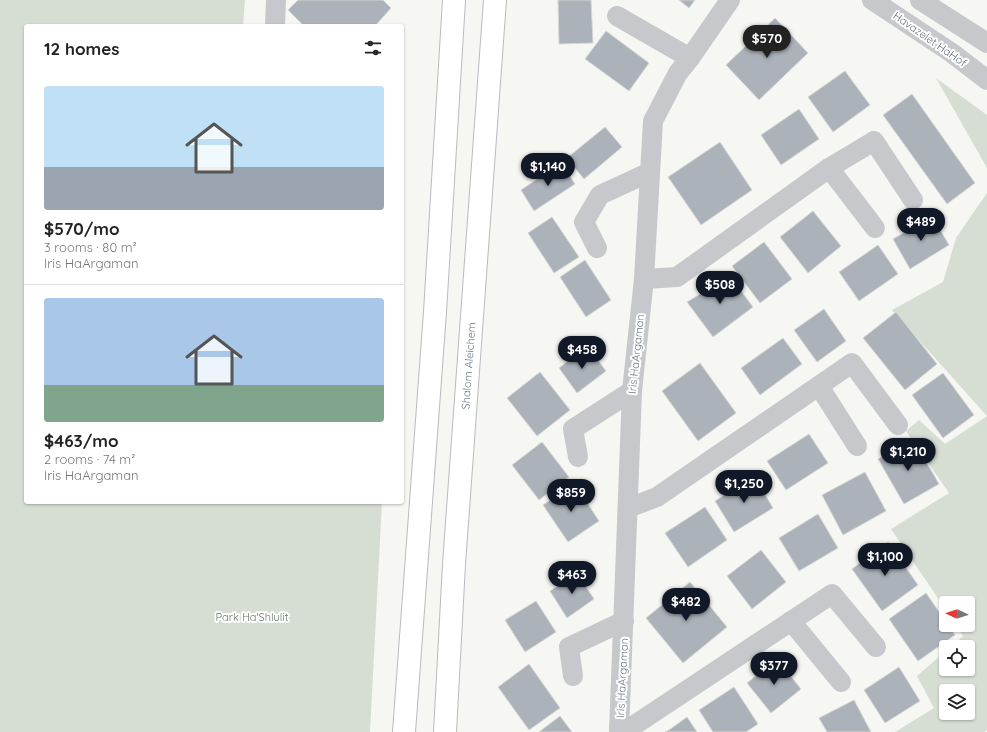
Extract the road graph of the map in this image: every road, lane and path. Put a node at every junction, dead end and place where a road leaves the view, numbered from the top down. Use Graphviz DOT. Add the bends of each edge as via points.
graph roads {
  1 [pos="276,0"];
  2 [pos="454,0"];
  3 [pos="495,0"];
  4 [pos="730,0"];
  5 [pos="872,0"];
  6 [pos="920,0"];
  7 [pos="617,16"];
  8 [pos="274,24"];
  9 [pos="987,43"];
  10 [pos="690,58"];
  11 [pos="987,80"];
  12 [pos="829,168"];
  13 [pos="650,172"];
  14 [pos="914,200"];
  15 [pos="875,228"];
  16 [pos="597,248"];
  17 [pos="644,279"];
  18 [pos="819,386"];
  19 [pos="632,391"];
  20 [pos="898,425"];
  21 [pos="857,446"];
  22 [pos="578,457"];
  23 [pos="628,508"];
  24 [pos="624,621"];
  25 [pos="791,621"];
  26 [pos="876,647"];
  27 [pos="573,676"];
  28 [pos="841,682"];
  29 [pos="619,730"];
  30 [pos="404,732"];
  31 [pos="445,732"];
  1 -- 8 [label="street"];
  2 -- 30 [label="main road"];
  3 -- 31 [label="main road, Shalom Aleichem" via="454,556"];
  4 -- 10 [label="street, Iris HaArgaman"];
  5 -- 11 [label="street, Havazelet HaHof" via="952,53"];
  6 -- 9 [label="street"];
  7 -- 10 [label="street"];
  10 -- 13 [label="street, Iris HaArgaman" via="678,73 653,121"];
  12 -- 14 [label="street" via="874,141"];
  12 -- 15 [label="street"];
  12 -- 17 [label="street" via="677,277"];
  13 -- 16 [label="street" via="600,196 584,222"];
  13 -- 17 [label="street, Iris HaArgaman"];
  17 -- 19 [label="street, Iris HaArgaman"];
  18 -- 20 [label="street" via="852,363"];
  18 -- 21 [label="street"];
  18 -- 23 [label="street" via="657,497"];
  19 -- 22 [label="street" via="573,428"];
  19 -- 23 [label="street, Iris HaArgaman"];
  23 -- 24 [label="street, Iris HaArgaman"];
  24 -- 27 [label="street" via="569,647"];
  24 -- 29 [label="street, Iris HaArgaman"];
  25 -- 26 [label="street" via="832,594"];
  25 -- 28 [label="street"];
  25 -- 29 [label="street" via="633,726"];
}
